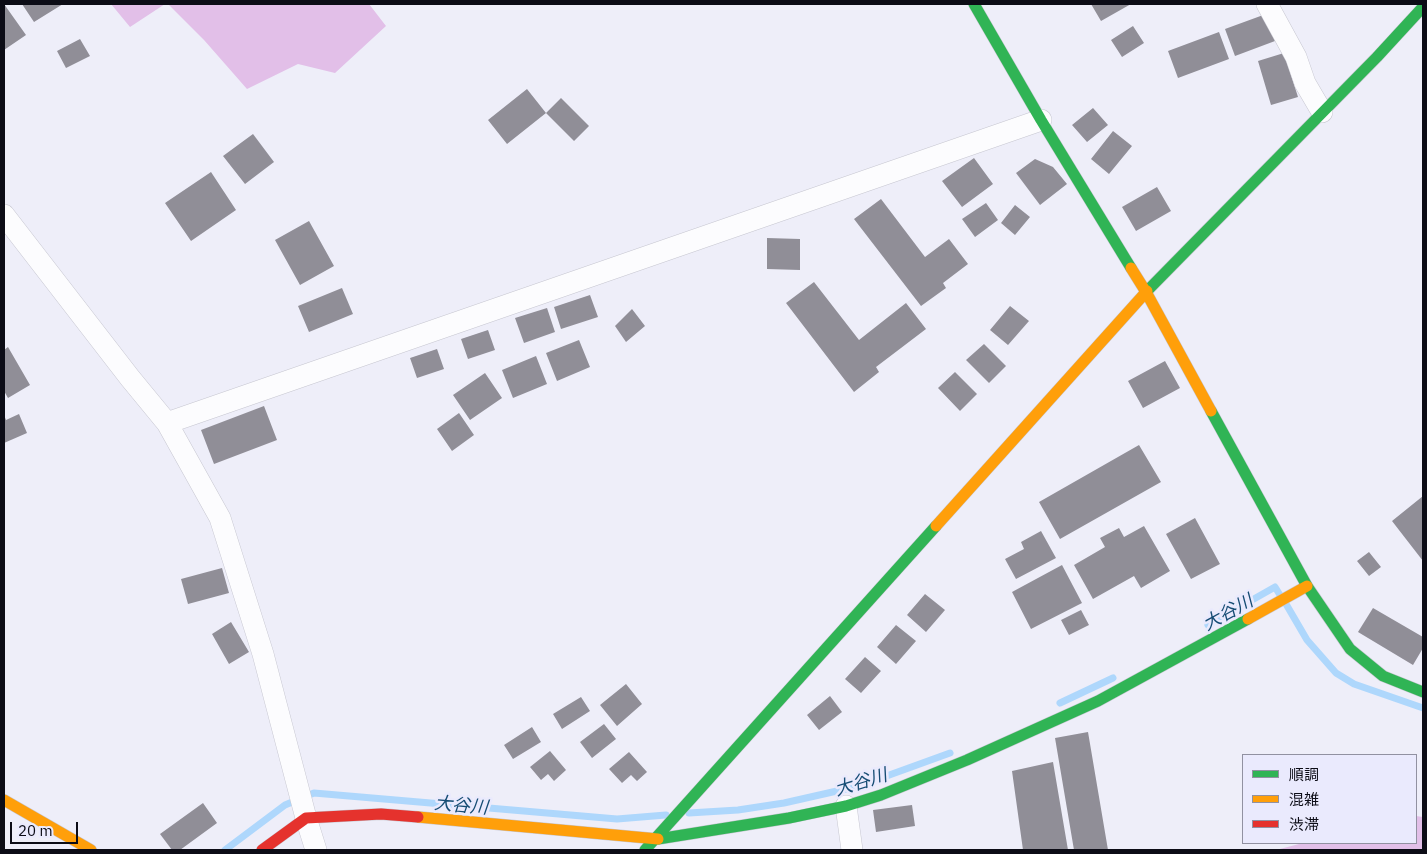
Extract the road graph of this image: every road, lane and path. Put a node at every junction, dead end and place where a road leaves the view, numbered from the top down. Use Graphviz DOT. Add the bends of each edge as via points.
graph roads {
  1 [pos="974,4"];
  2 [pos="1267,4"];
  3 [pos="1423,8"];
  4 [pos="1322,112"];
  5 [pos="1041,120"];
  6 [pos="4,217"];
  7 [pos="1146,292"];
  8 [pos="167,423"];
  9 [pos="1307,586"];
  10 [pos="1423,692"];
  11 [pos="4,800"];
  12 [pos="846,806"];
  13 [pos="306,818"];
  14 [pos="655,840"];
  15 [pos="90,850"];
  16 [pos="262,850"];
  17 [pos="316,850"];
  18 [pos="645,850"];
  19 [pos="852,850"];
  1 -- 5 [label="street"];
  2 -- 4 [label="street"];
  3 -- 4 [label="street"];
  4 -- 7 [label="street"];
  5 -- 7 [label="street"];
  5 -- 8 [label="street"];
  6 -- 8 [label="street"];
  7 -- 9 [label="street"];
  7 -- 14 [label="street"];
  8 -- 13 [label="street" via="220,518 263,654"];
  9 -- 10 [label="street" via="1350,650 1383,676"];
  9 -- 12 [label="street" via="1098,701 967,760"];
  11 -- 15 [label="street"];
  12 -- 14 [label="street"];
  12 -- 19 [label="street"];
  13 -- 14 [label="street" via="381,814"];
  13 -- 16 [label="street"];
  13 -- 17 [label="street"];
  14 -- 18 [label="street"];
}
